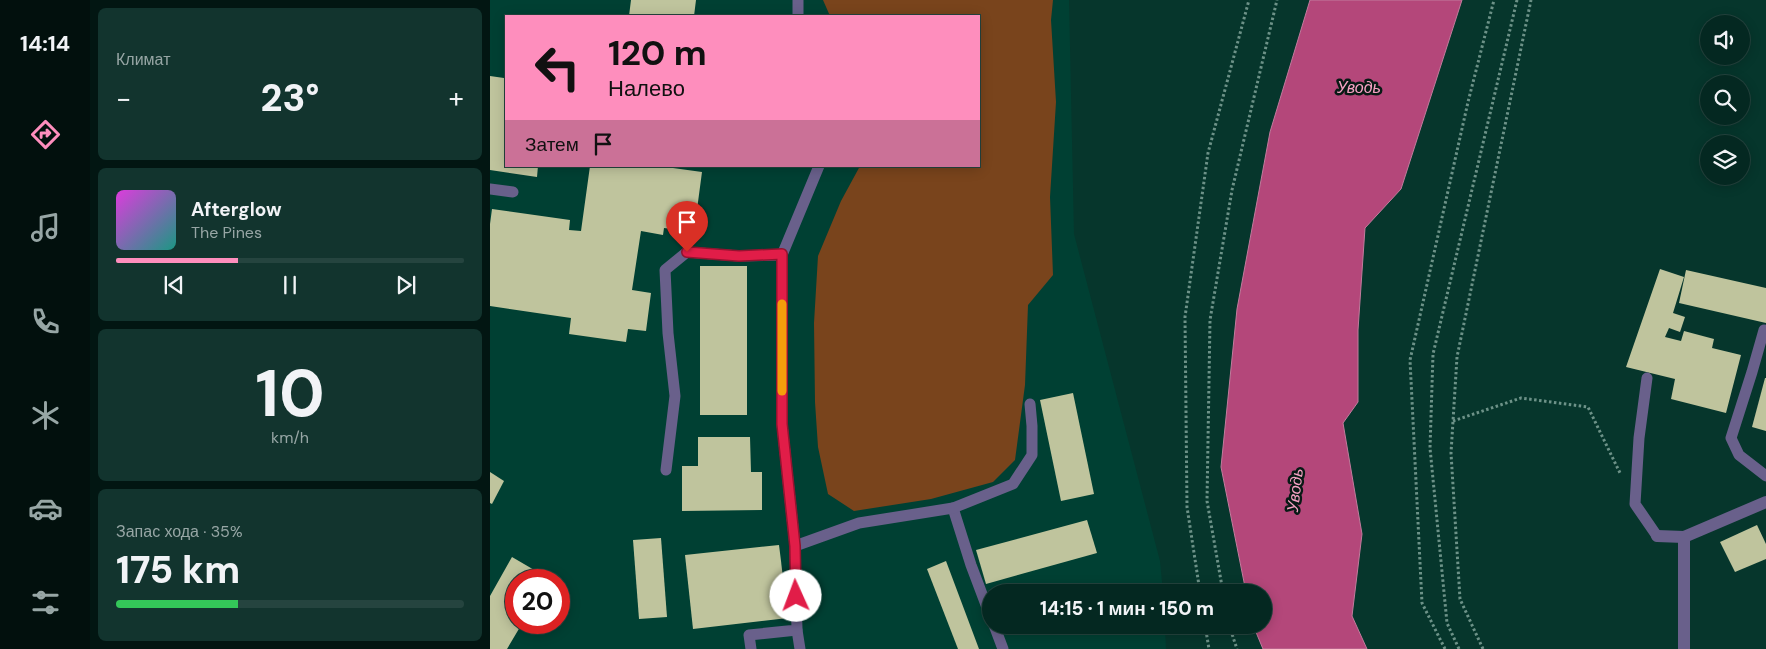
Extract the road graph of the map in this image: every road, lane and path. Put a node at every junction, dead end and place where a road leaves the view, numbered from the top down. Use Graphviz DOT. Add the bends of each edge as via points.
graph roads {
  1 [pos="798,0"];
  2 [pos="1249,0"];
  3 [pos="1277,0"];
  4 [pos="1494,0"];
  5 [pos="1517,0"];
  6 [pos="1531,0"];
  7 [pos="798,15"];
  8 [pos="820,167"];
  9 [pos="490,189"];
  10 [pos="513,192"];
  11 [pos="782,254"];
  12 [pos="1766,331"];
  13 [pos="1647,378"];
  14 [pos="1030,404"];
  15 [pos="1453,421"];
  16 [pos="666,470"];
  17 [pos="1766,476"];
  18 [pos="1623,478"];
  19 [pos="1766,502"];
  20 [pos="953,508"];
  21 [pos="1657,536"];
  22 [pos="1684,536"];
  23 [pos="795,546"];
  24 [pos="1199,584"];
  25 [pos="1222,584"];
  26 [pos="982,594"];
  27 [pos="797,630"];
  28 [pos="997,634"];
  29 [pos="1206,634"];
  30 [pos="1232,634"];
  31 [pos="751,649"];
  32 [pos="800,649"];
  33 [pos="1003,649"];
  34 [pos="1209,649"];
  35 [pos="1237,649"];
  36 [pos="1445,649"];
  37 [pos="1459,649"];
  38 [pos="1483,649"];
  39 [pos="1684,649"];
  1 -- 7 [label="lane"];
  2 -- 24 [label="path" via="1208,152 1185,317 1187,507"];
  3 -- 25 [label="path" via="1232,190 1210,320 1206,501"];
  4 -- 36 [label="path" via="1410,360 1422,603"];
  5 -- 37 [label="path" via="1433,354 1430,448 1447,623"];
  6 -- 15 [label="path" via="1457,357"];
  8 -- 11 [label="lane"];
  9 -- 10 [label="lane"];
  11 -- 16 [label="lane" via="739,256 687,252 665,270 674,396"];
  11 -- 23 [label="lane" via="782,424"];
  12 -- 17 [label="lane" via="1731,438 1739,455"];
  13 -- 21 [label="lane" via="1639,438 1636,504"];
  14 -- 20 [label="lane" via="1032,455 1013,484"];
  15 -- 18 [label="path" via="1521,398 1588,407"];
  15 -- 38 [label="path" via="1451,453 1460,599"];
  19 -- 22 [label="street"];
  20 -- 23 [label="lane" via="859,523"];
  20 -- 26 [label="lane"];
  21 -- 22 [label="street"];
  22 -- 39 [label="street"];
  23 -- 27 [label="lane"];
  27 -- 31 [label="lane" via="749,635"];
  27 -- 32 [label="lane"];
  28 -- 33 [label="lane"];
  29 -- 34 [label="path"];
  30 -- 35 [label="path"];
}
